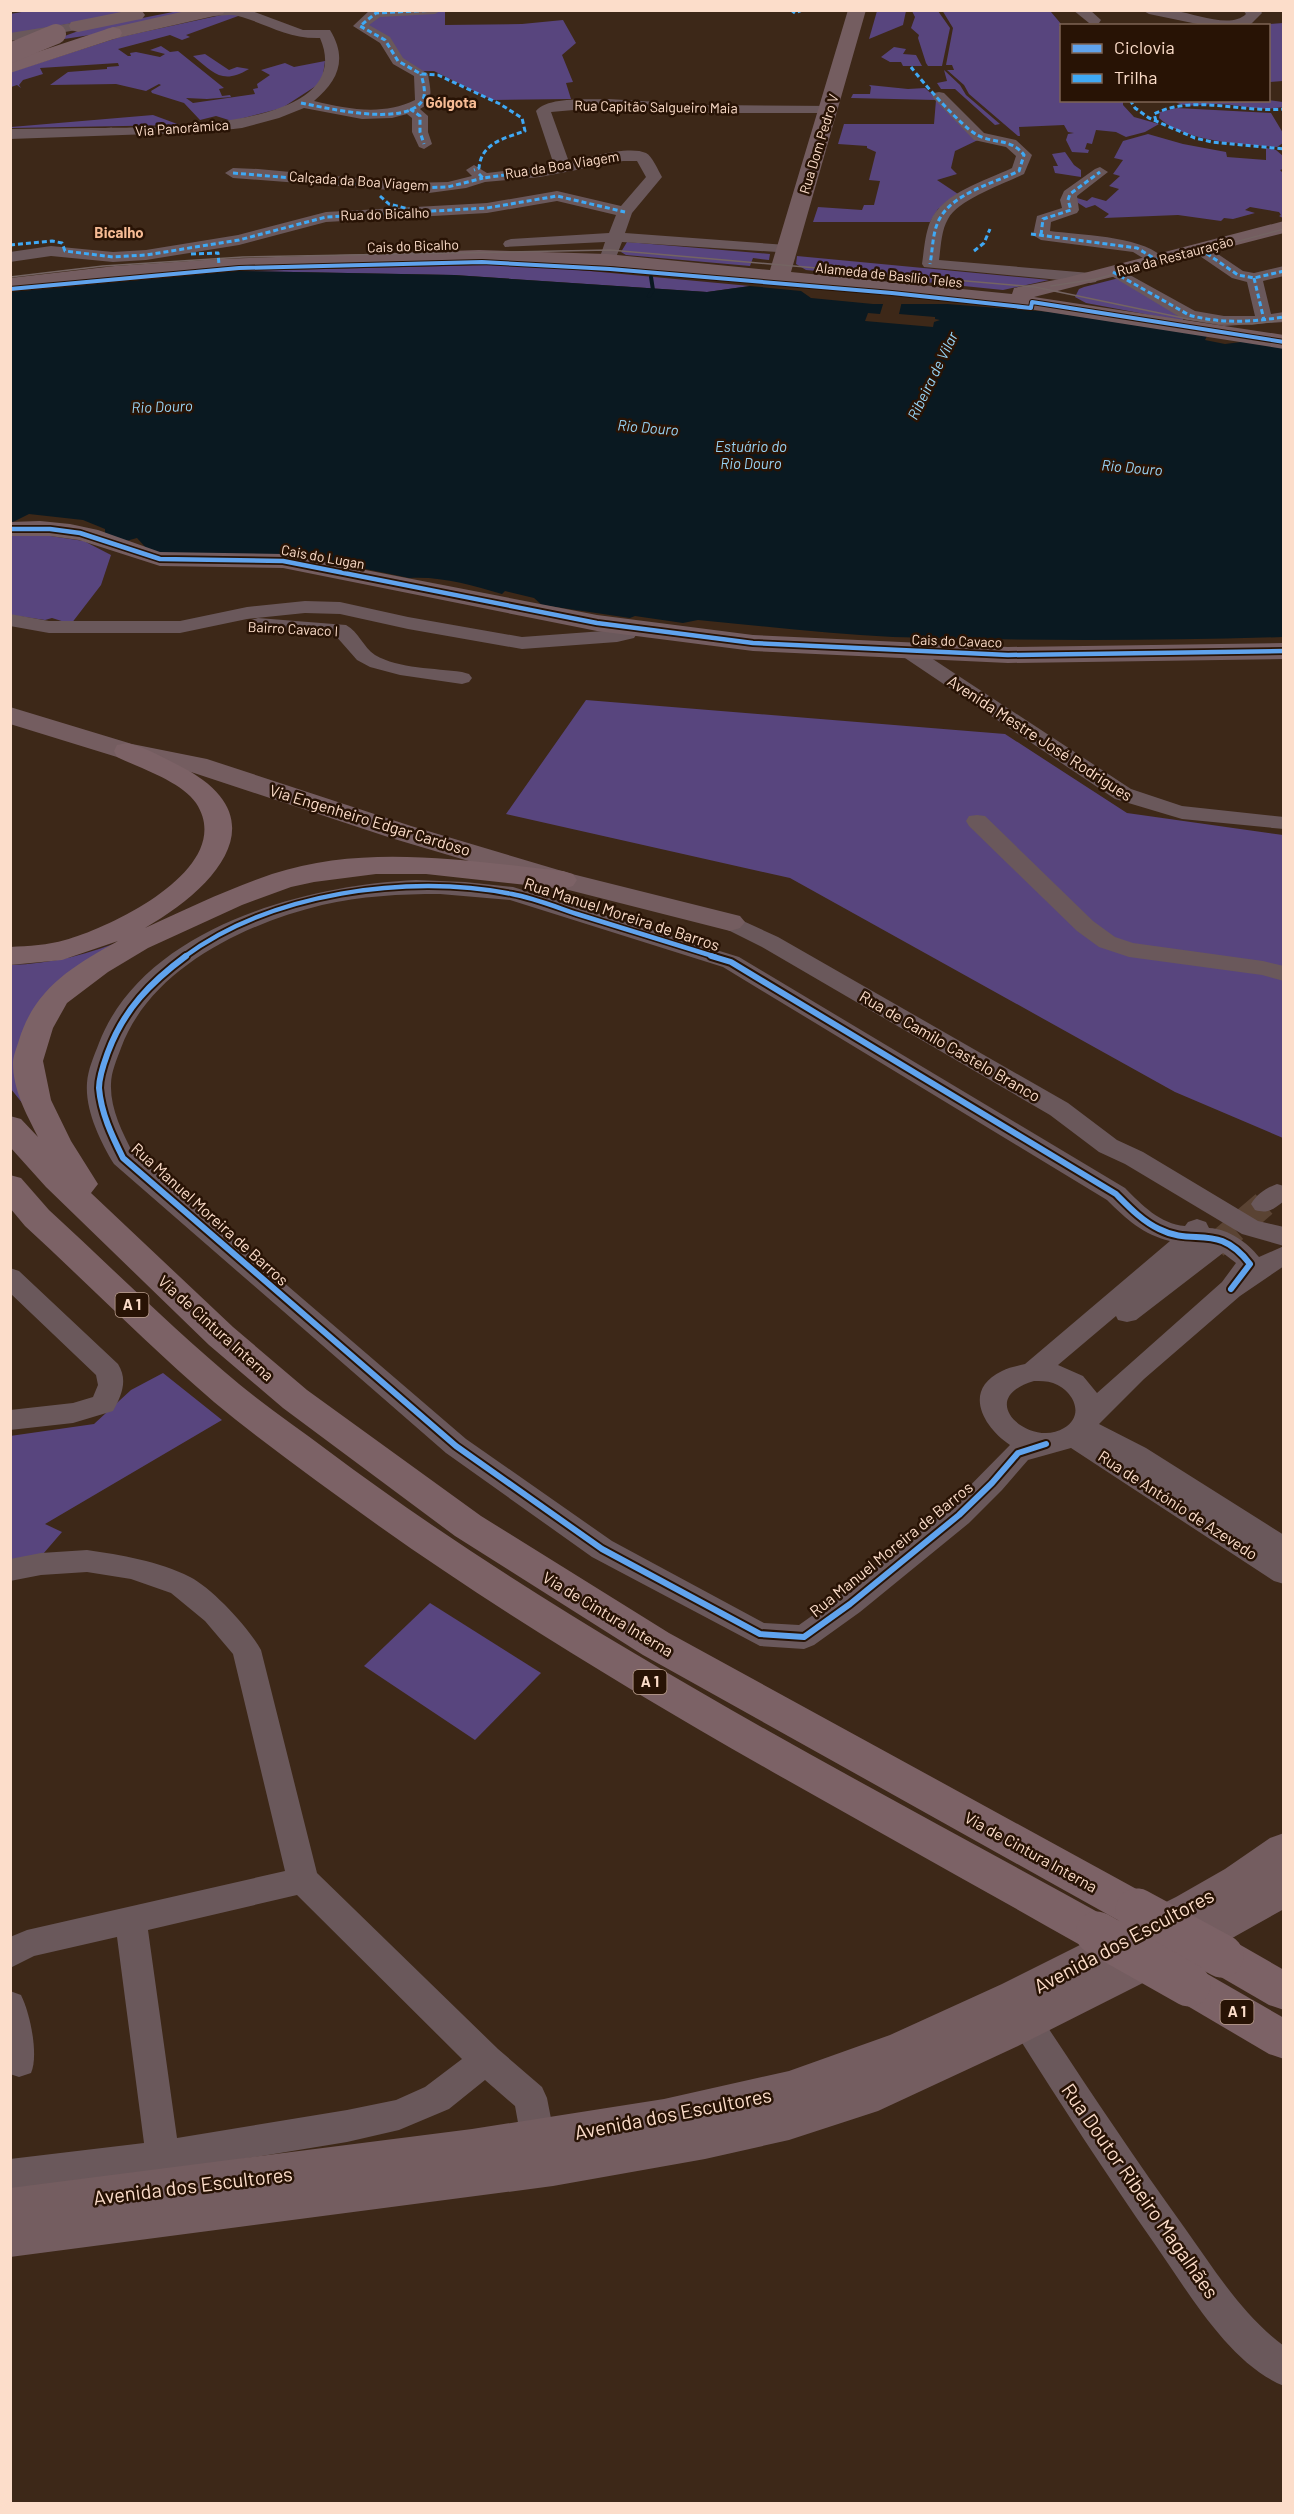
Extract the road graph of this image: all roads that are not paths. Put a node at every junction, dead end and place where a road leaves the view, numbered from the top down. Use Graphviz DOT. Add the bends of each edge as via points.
graph roads {
  1 [pos="158,10"];
  2 [pos="435,10"];
  3 [pos="857,10"];
  4 [pos="1080,10"];
  5 [pos="1149,10"];
  6 [pos="1250,10"];
  7 [pos="213,11"];
  8 [pos="242,12"];
  9 [pos="1094,20"];
  10 [pos="1222,24"];
  11 [pos="1233,24"];
  12 [pos="78,26"];
  13 [pos="113,33"];
  14 [pos="10,37"];
  15 [pos="10,47"];
  16 [pos="10,53"];
  17 [pos="10,67"];
  18 [pos="939,96"];
  19 [pos="301,103"];
  20 [pos="410,109"];
  21 [pos="830,109"];
  22 [pos="10,134"];
  23 [pos="424,144"];
  24 [pos="563,167"];
  25 [pos="1093,172"];
  26 [pos="233,173"];
  27 [pos="479,174"];
  28 [pos="380,196"];
  29 [pos="625,212"];
  30 [pos="422,213"];
  31 [pos="1284,227"];
  32 [pos="615,237"];
  33 [pos="511,244"];
  34 [pos="10,245"];
  35 [pos="1200,249"];
  36 [pos="787,250"];
  37 [pos="65,251"];
  38 [pos="146,255"];
  39 [pos="10,257"];
  40 [pos="607,260"];
  41 [pos="1157,260"];
  42 [pos="219,265"];
  43 [pos="1284,271"];
  44 [pos="1113,272"];
  45 [pos="779,276"];
  46 [pos="1090,278"];
  47 [pos="1254,278"];
  48 [pos="10,285"];
  49 [pos="1057,295"];
  50 [pos="1284,317"];
  51 [pos="1264,320"];
  52 [pos="1284,342"];
  53 [pos="10,529"];
  54 [pos="10,620"];
  55 [pos="180,627"];
  56 [pos="631,628"];
  57 [pos="1284,651"];
  58 [pos="909,652"];
  59 [pos="462,678"];
  60 [pos="10,715"];
  61 [pos="128,751"];
  62 [pos="977,821"];
  63 [pos="1284,824"];
  64 [pos="563,880"];
  65 [pos="730,922"];
  66 [pos="10,956"];
  67 [pos="1284,974"];
  68 [pos="10,1126"];
  69 [pos="1108,1146"];
  70 [pos="10,1186"];
  71 [pos="1196,1207"];
  72 [pos="24,1208"];
  73 [pos="1251,1228"];
  74 [pos="112,1232"];
  75 [pos="1284,1237"];
  76 [pos="1204,1241"];
  77 [pos="1284,1254"];
  78 [pos="10,1277"];
  79 [pos="1231,1289"];
  80 [pos="1041,1371"];
  81 [pos="10,1420"];
  82 [pos="1083,1426"];
  83 [pos="1046,1443"];
  84 [pos="1284,1549"];
  85 [pos="10,1570"];
  86 [pos="1284,1573"];
  87 [pos="1284,1850"];
  88 [pos="303,1880"];
  89 [pos="1284,1888"];
  90 [pos="130,1920"];
  91 [pos="16,1945"];
  92 [pos="1284,1992"];
  93 [pos="10,2005"];
  94 [pos="1019,2011"];
  95 [pos="1284,2040"];
  96 [pos="486,2060"];
  97 [pos="19,2061"];
  98 [pos="538,2139"];
  99 [pos="163,2156"];
  100 [pos="10,2175"];
  101 [pos="10,2210"];
  102 [pos="10,2236"];
  103 [pos="1284,2369"];
  1 -- 12 [label="main road"];
  2 -- 20 [label="street" via="381,12 360,27 385,40 398,61 422,74 424,98"];
  3 -- 21 [label="main road, Rua Dom Pedro V"];
  4 -- 9 [label="street"];
  5 -- 10 [label="street"];
  6 -- 11 [label="street" via="1255,13 1246,22"];
  7 -- 8 [label="street"];
  7 -- 13 [label="main road"];
  8 -- 19 [label="street, Via Panorâmica" via="303,34 326,33 334,62 330,75 316,93"];
  12 -- 14 [label="street"];
  12 -- 16 [label="highway, bridge"];
  13 -- 15 [label="highway"];
  13 -- 17 [label="highway"];
  18 -- 46 [label="street, Alameda de Basílio Teles" via="979,137 1011,143 1021,150 1024,159 1019,171 944,210 930,264"];
  19 -- 20 [label="street" via="360,114"];
  19 -- 22 [label="street, Via Panorâmica" via="269,117 219,128"];
  20 -- 23 [label="street" via="420,117"];
  21 -- 24 [label="street, Rua Capitão Salgueiro Maia" via="708,109 608,103 549,106 543,111"];
  21 -- 36 [label="main road, Rua Dom Pedro V"];
  24 -- 27 [label="street, Rua da Boa Viagem"];
  24 -- 29 [label="street, Rua da Boa Viagem" via="623,156 642,157 654,177"];
  25 -- 41 [label="street" via="1070,194 1071,210 1042,227 1137,248"];
  26 -- 27 [label="street, Calçada da Boa Viagem" via="403,187 471,183"];
  28 -- 30 [label="street, Calçada da Boa Viagem" via="389,204"];
  29 -- 30 [label="street, Rua do Bicalho" via="556,196 487,208"];
  29 -- 32 [label="street, Rua da Boa Viagem"];
  30 -- 38 [label="street, Rua do Bicalho" via="326,217 239,240"];
  31 -- 35 [label="main road, Rua da Restauração"];
  32 -- 33 [label="street"];
  32 -- 36 [label="street"];
  32 -- 40 [label="street, Rua da Boa Viagem"];
  34 -- 37 [label="street" via="52,241 62,243"];
  35 -- 41 [label="main road, Rua da Restauração"];
  35 -- 47 [label="street" via="1238,275"];
  36 -- 45 [label="main road, Rua Dom Pedro V"];
  37 -- 38 [label="street, Rua do Bicalho" via="113,257"];
  37 -- 39 [label="street, Rua do Bicalho"];
  38 -- 42 [label="street, Rua do Bicalho" via="218,253"];
  40 -- 42 [label="main road, Cais do Bicalho" via="479,256"];
  40 -- 45 [label="main road, Alameda de Basílio Teles"];
  41 -- 44 [label="main road, Rua da Restauração"];
  42 -- 48 [label="main road, Cais do Bicalho"];
  43 -- 47 [label="street"];
  44 -- 46 [label="main road, Rua da Restauração"];
  44 -- 51 [label="street" via="1189,315 1245,322"];
  45 -- 49 [label="main road, Alameda de Basílio Teles" via="997,298"];
  46 -- 49 [label="main road, Rua da Restauração"];
  47 -- 51 [label="street"];
  49 -- 52 [label="main road, Alameda de Basílio Teles"];
  50 -- 51 [label="street"];
  53 -- 56 [label="main road, Cais do Lugan" via="37,528 88,535 160,559 282,561"];
  54 -- 55 [label="street" via="49,627"];
  55 -- 56 [label="street" via="247,613 305,607 340,608 522,643 617,636 627,634"];
  55 -- 59 [label="street, Bairro Cavaco I" via="261,624 339,629 346,632 360,653 379,664"];
  56 -- 58 [label="main road, Cais do Cavaco" via="753,643"];
  57 -- 58 [label="main road, Cais do Cavaco" via="1051,655"];
  58 -- 63 [label="street, Avenida Mestre José Rodrigues" via="1124,794 1184,814"];
  60 -- 61 [label="main road, Via Engenheiro Edgar Cardoso"];
  61 -- 64 [label="main road, Via Engenheiro Edgar Cardoso" via="197,765"];
  61 -- 66 [label="highway" via="189,783 209,800 219,821 218,843 204,869 150,915 113,934 77,947"];
  62 -- 67 [label="street" via="1085,926 1107,942 1129,950"];
  64 -- 65 [label="main road, Via Engenheiro Edgar Cardoso"];
  64 -- 74 [label="highway" via="426,865 323,871 242,894 98,965 56,998 38,1028 28,1061 35,1100 56,1142"];
  65 -- 69 [label="street, Rua de Camilo Castelo Branco" via="1059,1109"];
  68 -- 74 [label="highway, Via de Cintura Interna / A 1"];
  69 -- 71 [label="street, Rua de Camilo Castelo Branco" via="1118,1160"];
  69 -- 73 [label="street, Rua de Camilo Castelo Branco"];
  70 -- 72 [label="highway, A 1"];
  71 -- 73 [label="street, Rua de Camilo Castelo Branco" via="1227,1223"];
  71 -- 76 [label="street" via="1203,1219"];
  72 -- 95 [label="highway, A 1, bridge" via="227,1393 454,1560 676,1697"];
  73 -- 75 [label="street, Rua de Camilo Castelo Branco"];
  74 -- 92 [label="highway, Via de Cintura Interna / A 1, bridge" via="221,1336 295,1399 468,1526 656,1644"];
  76 -- 79 [label="street, Rua Manuel Moreira de Barros" via="1215,1237 1246,1256 1250,1264"];
  76 -- 80 [label="street" via="1153,1292 1083,1350"];
  76 -- 83 [label="street, Rua Manuel Moreira de Barros" via="1151,1225 1116,1194 730,962 513,894 480,888 426,887 379,889 318,899 260,918 186,955 151,982 119,1020 106,1051 99,1084 106,1126 123,1158 456,1446 602,1549 760,1634 804,1637 959,1515 1018,1453"];
  77 -- 79 [label="street"];
  78 -- 81 [label="street" via="109,1371 111,1384 104,1404 73,1413"];
  79 -- 82 [label="street" via="1136,1372"];
  80 -- 82 [label="street" via="1068,1379 1083,1392 1089,1406"];
  80 -- 83 [label="street" via="1007,1378 992,1396 992,1407 995,1419 1004,1429 1031,1442"];
  82 -- 83 [label="street" via="1062,1441"];
  82 -- 84 [label="street, Rua de António de Azevedo"];
  82 -- 86 [label="street, Rua de António de Azevedo" via="1085,1445"];
  85 -- 88 [label="street" via="87,1562 132,1568 181,1585 215,1613 246,1650"];
  87 -- 94 [label="main road, Avenida dos Escultores"];
  88 -- 90 [label="street"];
  88 -- 96 [label="street"];
  89 -- 94 [label="main road, Avenida dos Escultores" via="1228,1920"];
  90 -- 91 [label="street"];
  90 -- 99 [label="street"];
  93 -- 97 [label="street"];
  94 -- 98 [label="main road, Avenida dos Escultores" via="786,2092 672,2117"];
  94 -- 102 [label="main road, Avenida dos Escultores" via="863,2097 789,2121 705,2139 417,2185"];
  94 -- 103 [label="street, Rua Doutor Ribeiro Magalhães" via="1115,2160 1233,2325"];
  96 -- 98 [label="street" via="530,2098"];
  96 -- 99 [label="street" via="437,2098 399,2115"];
  98 -- 101 [label="main road, Avenida dos Escultores"];
  99 -- 100 [label="street"];
}
